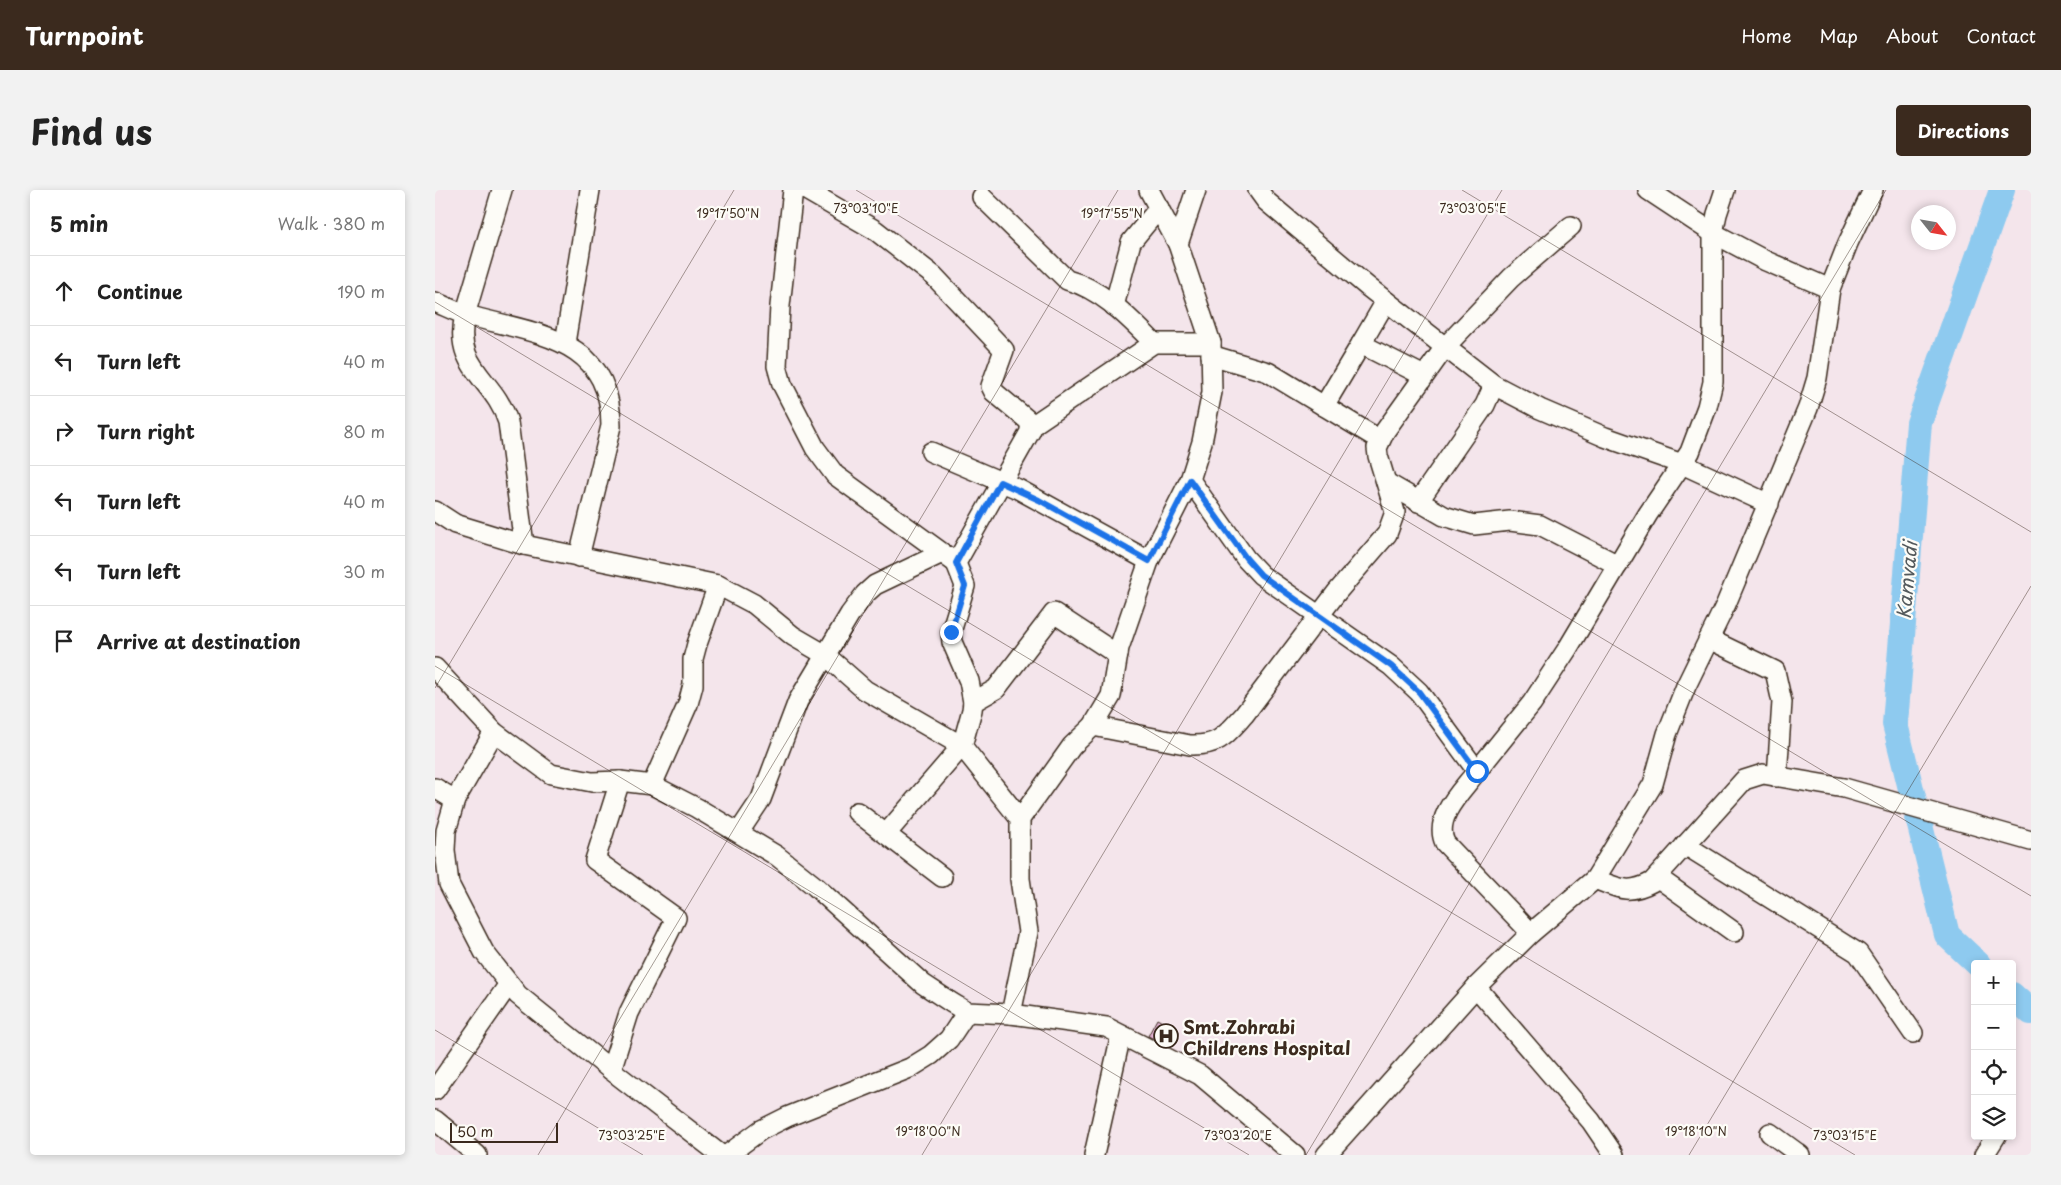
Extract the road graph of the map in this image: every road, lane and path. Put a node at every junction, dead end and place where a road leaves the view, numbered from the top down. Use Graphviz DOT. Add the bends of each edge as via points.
graph roads {
  1 [pos="502,190"];
  2 [pos="590,190"];
  3 [pos="793,190"];
  4 [pos="806,190"];
  5 [pos="1149,190"];
  6 [pos="1196,190"];
  7 [pos="1258,190"];
  8 [pos="1648,190"];
  9 [pos="1725,190"];
  10 [pos="1873,190"];
  11 [pos="982,196"];
  12 [pos="1159,208"];
  13 [pos="1571,226"];
  14 [pos="1713,233"];
  15 [pos="1178,244"];
  16 [pos="1830,289"];
  17 [pos="1386,301"];
  18 [pos="435,302"];
  19 [pos="1114,306"];
  20 [pos="465,314"];
  21 [pos="565,343"];
  22 [pos="1154,343"];
  23 [pos="1361,344"];
  24 [pos="1445,347"];
  25 [pos="1211,349"];
  26 [pos="1424,376"];
  27 [pos="1494,385"];
  28 [pos="1324,406"];
  29 [pos="1031,427"];
  30 [pos="1380,440"];
  31 [pos="931,452"];
  32 [pos="1682,464"];
  33 [pos="1190,480"];
  34 [pos="1000,482"];
  35 [pos="1387,483"];
  36 [pos="1418,502"];
  37 [pos="1769,504"];
  38 [pos="435,511"];
  39 [pos="524,544"];
  40 [pos="579,557"];
  41 [pos="949,558"];
  42 [pos="1149,561"];
  43 [pos="1618,565"];
  44 [pos="718,585"];
  45 [pos="1319,617"];
  46 [pos="1709,639"];
  47 [pos="824,654"];
  48 [pos="1118,655"];
  49 [pos="435,668"];
  50 [pos="973,702"];
  51 [pos="1093,726"];
  52 [pos="494,732"];
  53 [pos="962,746"];
  54 [pos="1477,771"];
  55 [pos="1777,777"];
  56 [pos="619,781"];
  57 [pos="652,785"];
  58 [pos="435,788"];
  59 [pos="455,800"];
  60 [pos="857,812"];
  61 [pos="1020,819"];
  62 [pos="739,832"];
  63 [pos="886,834"];
  64 [pos="2031,841"];
  65 [pos="1685,845"];
  66 [pos="942,877"];
  67 [pos="1657,877"];
  68 [pos="1595,879"];
  69 [pos="442,884"];
  70 [pos="1734,932"];
  71 [pos="1531,933"];
  72 [pos="509,984"];
  73 [pos="1476,986"];
  74 [pos="967,1012"];
  75 [pos="1011,1014"];
  76 [pos="1913,1033"];
  77 [pos="1121,1035"];
  78 [pos="611,1070"];
  79 [pos="435,1090"];
  80 [pos="435,1120"];
  81 [pos="1770,1133"];
  82 [pos="1993,1140"];
  83 [pos="477,1155"];
  84 [pos="721,1155"];
  85 [pos="727,1155"];
  86 [pos="1094,1155"];
  87 [pos="1295,1155"];
  88 [pos="1326,1155"];
  89 [pos="1614,1155"];
  90 [pos="1800,1155"];
  91 [pos="1984,1155"];
  1 -- 20 [label="street"];
  2 -- 21 [label="street"];
  3 -- 41 [label="street" via="780,306 777,366 782,384 815,448 835,475"];
  4 -- 29 [label="street" via="875,230 934,276 1004,350 991,386 1030,422"];
  5 -- 12 [label="street"];
  6 -- 15 [label="street"];
  7 -- 17 [label="street" via="1266,201"];
  8 -- 14 [label="street"];
  9 -- 14 [label="street"];
  10 -- 16 [label="street"];
  11 -- 19 [label="street" via="1067,280 1084,284"];
  12 -- 15 [label="street"];
  12 -- 19 [label="street" via="1131,242"];
  13 -- 24 [label="street" via="1511,278"];
  14 -- 16 [label="street"];
  14 -- 32 [label="street" via="1713,382 1690,452"];
  15 -- 25 [label="street"];
  16 -- 37 [label="street" via="1817,378"];
  17 -- 23 [label="street"];
  17 -- 24 [label="street"];
  18 -- 20 [label="street"];
  19 -- 22 [label="street"];
  20 -- 21 [label="street" via="535,331"];
  20 -- 39 [label="street" via="461,329 465,353 497,398 508,422"];
  21 -- 40 [label="street" via="590,365 606,389 611,406 611,426"];
  22 -- 25 [label="street"];
  22 -- 29 [label="street"];
  23 -- 26 [label="street"];
  23 -- 28 [label="street"];
  24 -- 26 [label="street"];
  24 -- 27 [label="street"];
  25 -- 28 [label="street" via="1268,372"];
  25 -- 33 [label="street" via="1212,392 1203,442"];
  26 -- 30 [label="street"];
  27 -- 32 [label="street" via="1540,410"];
  27 -- 36 [label="street" via="1485,405"];
  28 -- 30 [label="street"];
  29 -- 34 [label="street" via="1027,440"];
  30 -- 35 [label="street" via="1378,456"];
  31 -- 34 [label="street"];
  32 -- 37 [label="street"];
  32 -- 43 [label="street"];
  33 -- 42 [label="street"];
  33 -- 45 [label="street" via="1261,575"];
  34 -- 41 [label="street"];
  34 -- 42 [label="street"];
  35 -- 36 [label="street"];
  35 -- 45 [label="street" via="1395,512 1387,534"];
  36 -- 43 [label="street" via="1444,516 1474,524 1510,521 1540,525"];
  37 -- 46 [label="street"];
  38 -- 39 [label="street" via="455,524"];
  39 -- 40 [label="street"];
  40 -- 44 [label="street"];
  41 -- 47 [label="street" via="875,585 859,601"];
  41 -- 50 [label="street" via="965,586 953,622 952,642 969,681"];
  42 -- 48 [label="street"];
  43 -- 54 [label="street" via="1532,703"];
  44 -- 47 [label="street" via="754,604 793,636"];
  44 -- 57 [label="street" via="693,659 693,685 688,704"];
  45 -- 51 [label="street" via="1244,715 1215,742 1190,745"];
  45 -- 54 [label="street" via="1391,666 1419,692"];
  46 -- 55 [label="street" via="1775,670 1782,702"];
  46 -- 68 [label="street" via="1685,686 1653,784"];
  47 -- 53 [label="street" via="865,690"];
  47 -- 62 [label="street" via="789,720 761,799"];
  48 -- 50 [label="street" via="1054,613 996,689"];
  48 -- 51 [label="street" via="1111,696"];
  49 -- 52 [label="street"];
  50 -- 53 [label="street"];
  51 -- 61 [label="street" via="1072,746"];
  52 -- 56 [label="street" via="551,774 592,782"];
  52 -- 59 [label="street"];
  53 -- 61 [label="street"];
  53 -- 63 [label="street"];
  54 -- 71 [label="street" via="1445,815 1441,834"];
  55 -- 64 [label="street" via="1844,788"];
  55 -- 65 [label="street" via="1763,774 1744,780"];
  56 -- 57 [label="street"];
  56 -- 78 [label="street" via="595,860 676,918 629,1013"];
  57 -- 62 [label="street"];
  58 -- 59 [label="street"];
  59 -- 69 [label="street" via="446,831"];
  60 -- 63 [label="street"];
  61 -- 75 [label="street" via="1021,879 1028,932"];
  62 -- 74 [label="street" via="777,856 816,887 923,984"];
  63 -- 66 [label="street"];
  65 -- 67 [label="street"];
  65 -- 76 [label="street" via="1858,953"];
  67 -- 68 [label="street" via="1642,888 1625,891"];
  67 -- 70 [label="street"];
  68 -- 71 [label="street"];
  69 -- 72 [label="street" via="484,952"];
  71 -- 73 [label="street"];
  72 -- 78 [label="street" via="518,995"];
  72 -- 79 [label="street"];
  73 -- 88 [label="street"];
  73 -- 89 [label="street" via="1591,1121"];
  74 -- 75 [label="street"];
  74 -- 85 [label="street" via="949,1039 910,1068 787,1116"];
  75 -- 77 [label="street" via="1107,1027"];
  77 -- 86 [label="street"];
  77 -- 87 [label="street" via="1201,1074"];
  78 -- 84 [label="street"];
  80 -- 83 [label="street"];
  81 -- 90 [label="street"];
  82 -- 91 [label="street"];
}
